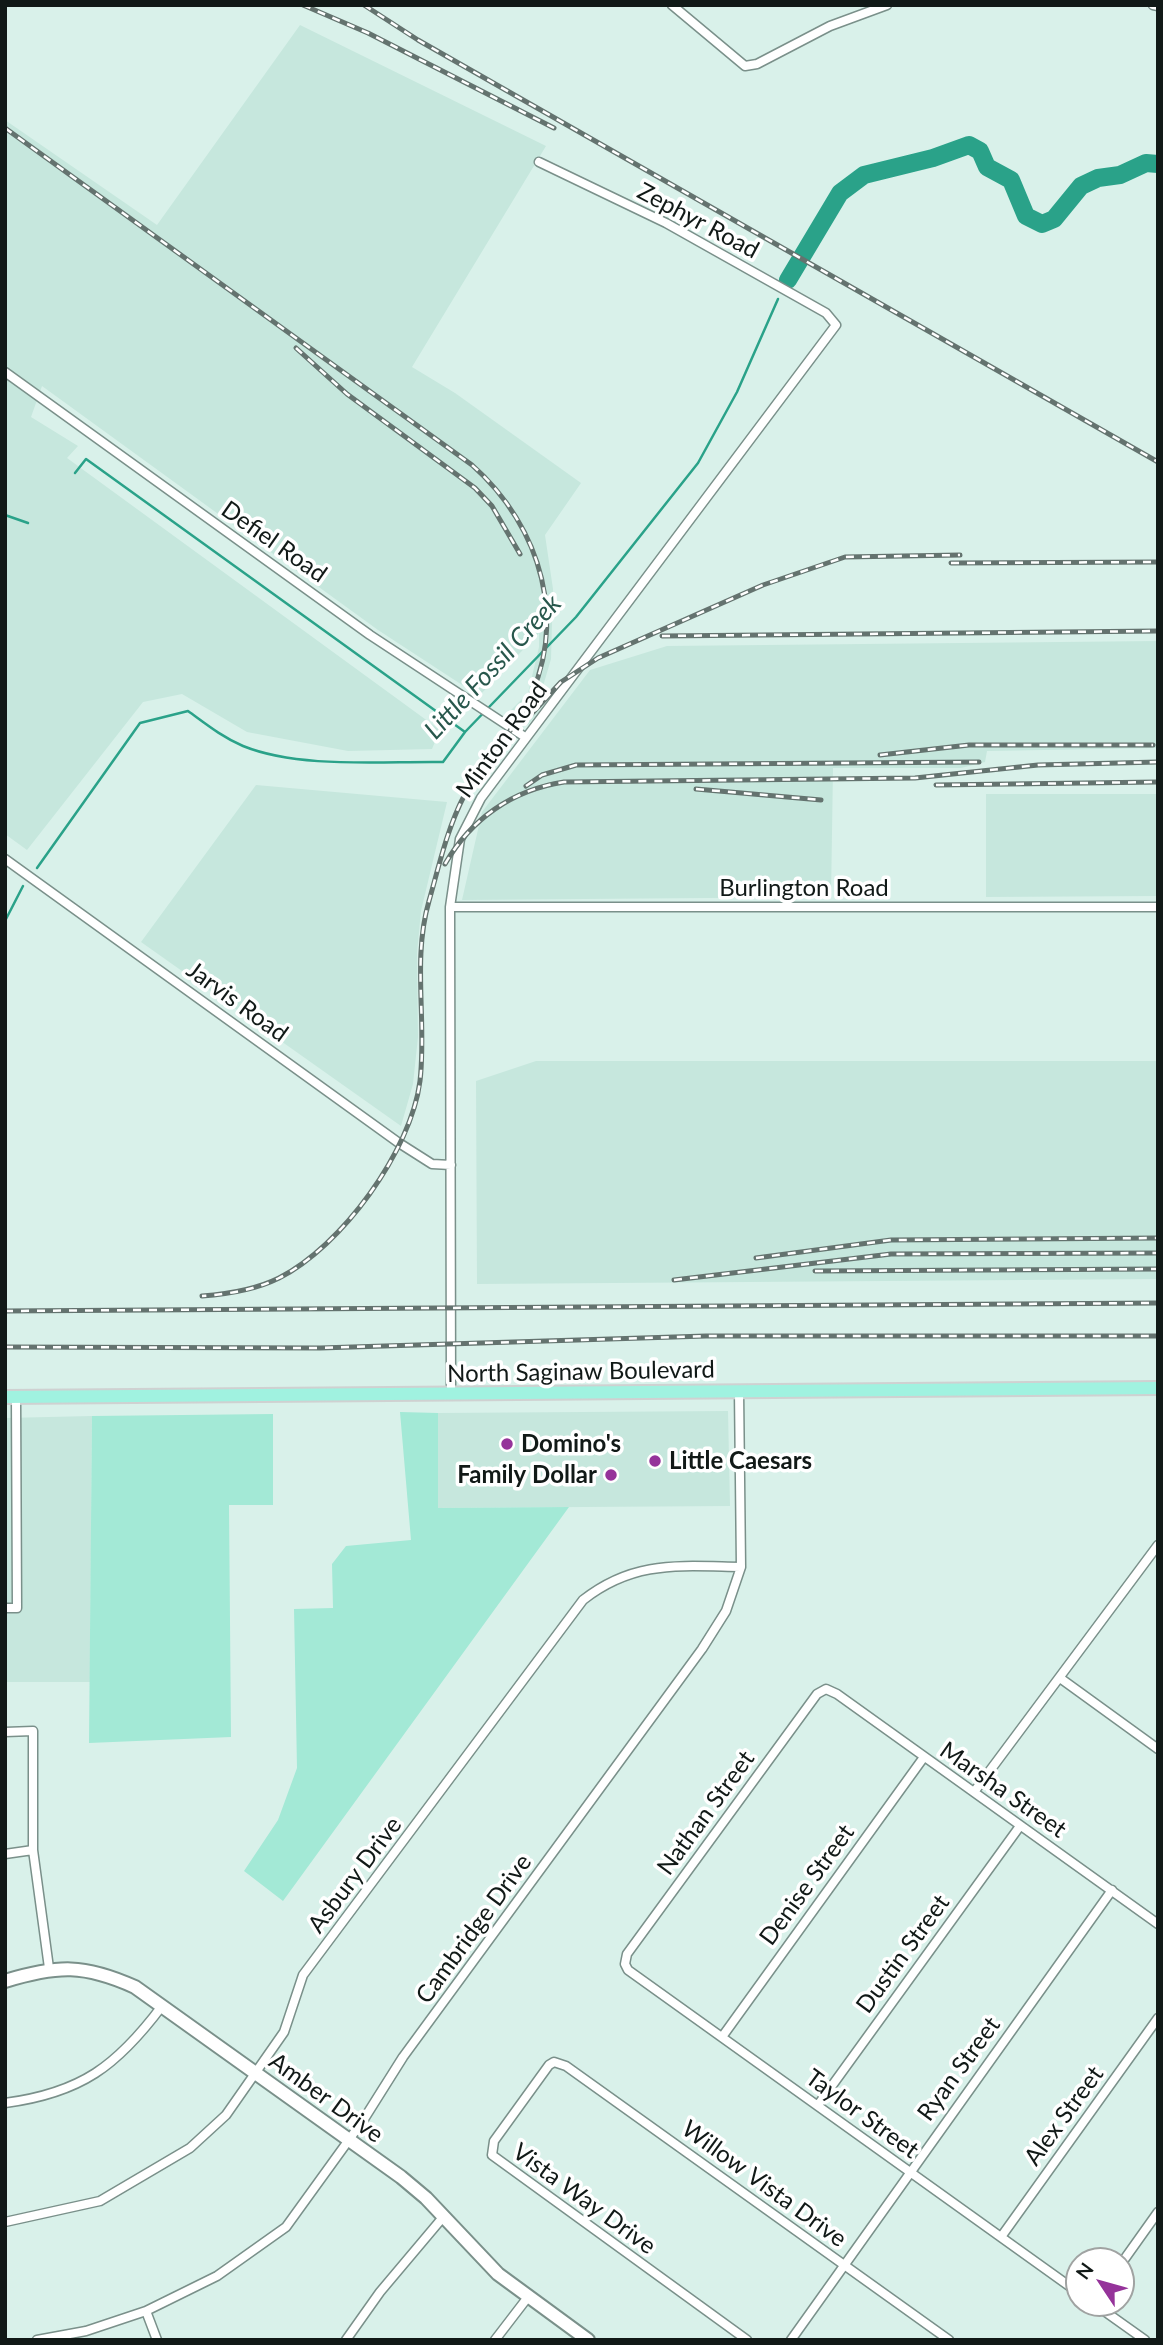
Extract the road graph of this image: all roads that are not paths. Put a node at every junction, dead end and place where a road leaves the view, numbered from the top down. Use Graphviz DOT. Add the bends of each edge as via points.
graph roads {
  1 [pos="672,5"];
  2 [pos="887,5"];
  3 [pos="875,7"];
  4 [pos="538,162"];
  5 [pos="835,321"];
  6 [pos="5,372"];
  7 [pos="524,737"];
  8 [pos="5,859"];
  9 [pos="450,907"];
  10 [pos="1158,907"];
  11 [pos="451,1166"];
  12 [pos="1158,1388"];
  13 [pos="739,1391"];
  14 [pos="451,1394"];
  15 [pos="11,1397"];
  16 [pos="1158,1546"];
  17 [pos="741,1567"];
  18 [pos="5,1608"];
  19 [pos="1060,1678"];
  20 [pos="826,1689"];
  21 [pos="5,1732"];
  22 [pos="1158,1749"];
  23 [pos="924,1757"];
  24 [pos="974,1792"];
  25 [pos="1020,1826"];
  26 [pos="33,1850"];
  27 [pos="5,1854"];
  28 [pos="1112,1890"];
  29 [pos="1158,1924"];
  30 [pos="625,1964"];
  31 [pos="49,1968"];
  32 [pos="5,1980"];
  33 [pos="162,2006"];
  34 [pos="1158,2018"];
  35 [pos="722,2037"];
  36 [pos="554,2063"];
  37 [pos="256,2074"];
  38 [pos="5,2103"];
  39 [pos="818,2105"];
  40 [pos="349,2140"];
  41 [pos="909,2171"];
  42 [pos="1158,2212"];
  43 [pos="444,2216"];
  44 [pos="5,2222"];
  45 [pos="1001,2237"];
  46 [pos="1133,2247"];
  47 [pos="844,2265"];
  48 [pos="1065,2283"];
  49 [pos="528,2297"];
  50 [pos="146,2311"];
  51 [pos="1113,2317"];
  52 [pos="37,2340"];
  53 [pos="157,2340"];
  54 [pos="346,2340"];
  55 [pos="495,2340"];
  56 [pos="588,2340"];
  57 [pos="747,2340"];
  58 [pos="791,2340"];
  59 [pos="949,2340"];
  60 [pos="1145,2340"];
  1 -- 3 [label="street" via="745,66"];
  2 -- 3 [label="street"];
  4 -- 5 [label="street, Zephyr Road" via="666,223"];
  5 -- 7 [label="street, Minton Road" via="830,337"];
  6 -- 7 [label="street, Defiel Road" via="370,635"];
  7 -- 9 [label="street, Minton Road" via="469,820 453,872"];
  8 -- 11 [label="street, Jarvis Road" via="399,1143 432,1164"];
  9 -- 10 [label="street, Burlington Road"];
  9 -- 11 [label="street, Minton Road"];
  11 -- 14 [label="street, Minton Road"];
  12 -- 13 [label="main road, North Saginaw Boulevard"];
  13 -- 14 [label="main road, North Saginaw Boulevard"];
  13 -- 17 [label="street, Cambridge Drive"];
  14 -- 15 [label="main road, North Saginaw Boulevard"];
  15 -- 18 [label="street" via="17,1608"];
  16 -- 19 [label="street"];
  17 -- 37 [label="street, Asbury Drive" via="655,1566 614,1578 583,1600 303,1976 284,2032"];
  17 -- 40 [label="street, Cambridge Drive" via="731,1599 712,1634 399,2063"];
  19 -- 22 [label="street"];
  19 -- 24 [label="street"];
  20 -- 23 [label="street, Marsha Street"];
  20 -- 30 [label="street, Nathan Street" via="814,1698 627,1954"];
  21 -- 26 [label="street" via="33,1731"];
  23 -- 24 [label="street, Marsha Street"];
  23 -- 35 [label="street, Denise Street"];
  24 -- 25 [label="street, Marsha Street"];
  25 -- 28 [label="street, Marsha Street"];
  25 -- 39 [label="street, Dustin Street"];
  26 -- 27 [label="street"];
  26 -- 31 [label="street"];
  28 -- 29 [label="street, Marsha Street"];
  28 -- 41 [label="street, Ryan Street"];
  30 -- 35 [label="street, Taylor Street"];
  31 -- 32 [label="street, Amber Drive"];
  31 -- 33 [label="street, Amber Drive" via="73,1967 112,1976"];
  33 -- 37 [label="street, Amber Drive"];
  33 -- 38 [label="street" via="109,2067 38,2098"];
  34 -- 45 [label="street, Alex Street"];
  35 -- 39 [label="street, Taylor Street"];
  36 -- 47 [label="street, Willow Vista Drive" via="566,2066"];
  36 -- 57 [label="street, Vista Way Drive" via="494,2141 492,2155"];
  37 -- 40 [label="street, Amber Drive"];
  37 -- 44 [label="street, Asbury Drive" via="205,2135 150,2174 100,2201"];
  39 -- 41 [label="street, Taylor Street"];
  40 -- 43 [label="street, Amber Drive" via="401,2177"];
  40 -- 50 [label="street, Cambridge Drive" via="300,2211 279,2233 199,2286"];
  41 -- 45 [label="street, Taylor Street"];
  41 -- 47 [label="street, Ryan Street"];
  42 -- 46 [label="street"];
  43 -- 49 [label="street, Amber Drive" via="498,2274"];
  43 -- 54 [label="street"];
  45 -- 48 [label="street, Taylor Street"];
  47 -- 58 [label="street, Ryan Street"];
  47 -- 59 [label="street, Willow Vista Drive"];
  49 -- 55 [label="street"];
  49 -- 56 [label="street, Amber Drive"];
  50 -- 52 [label="street, Cambridge Drive" via="86,2331"];
  50 -- 53 [label="street"];
  51 -- 60 [label="street"];
}
